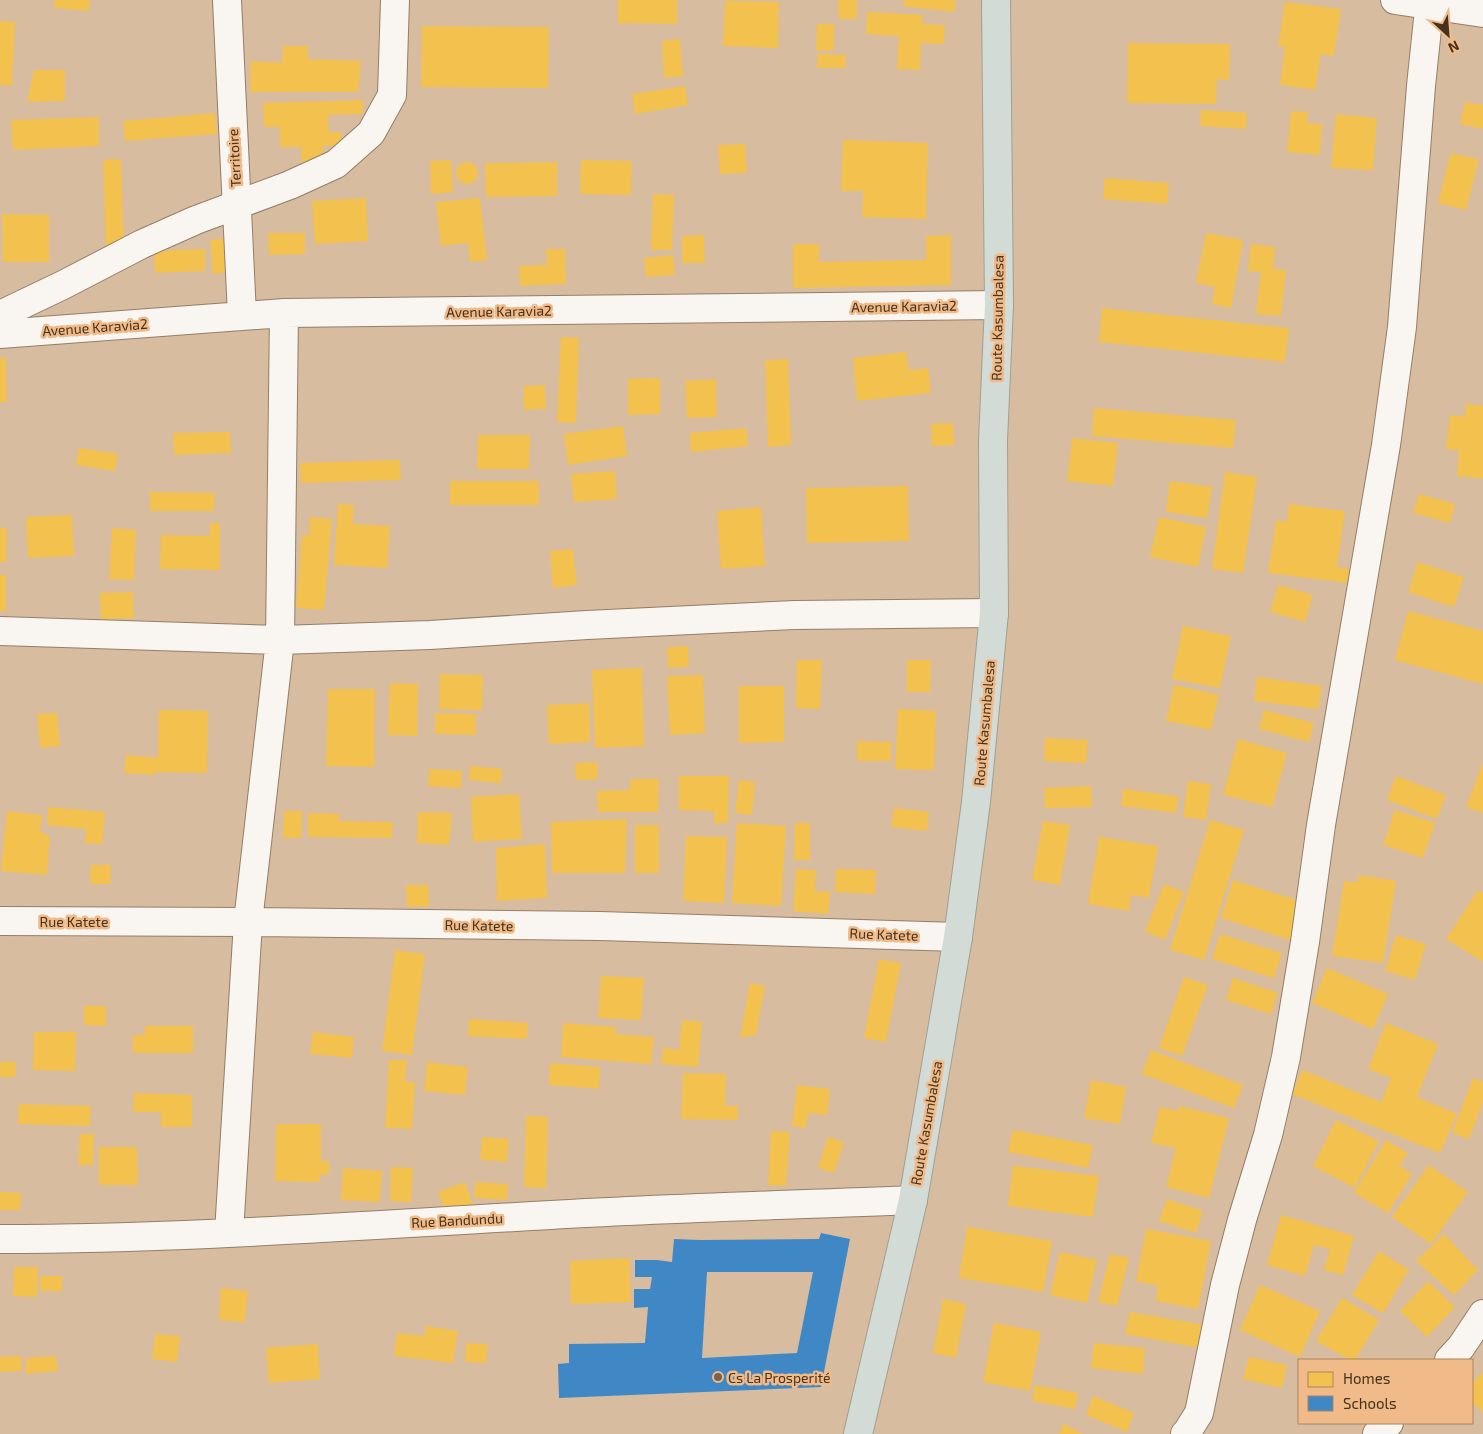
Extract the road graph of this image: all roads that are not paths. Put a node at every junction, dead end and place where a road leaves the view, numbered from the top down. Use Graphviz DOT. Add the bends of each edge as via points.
graph roads {
  1 [pos="227,0"];
  2 [pos="395,0"];
  3 [pos="996,0"];
  4 [pos="1395,0"];
  5 [pos="1430,2"];
  6 [pos="1483,13"];
  7 [pos="236,205"];
  8 [pos="999,305"];
  9 [pos="284,313"];
  10 [pos="0,314"];
  11 [pos="242,316"];
  12 [pos="0,334"];
  13 [pos="994,613"];
  14 [pos="0,631"];
  15 [pos="280,640"];
  16 [pos="0,921"];
  17 [pos="248,922"];
  18 [pos="958,937"];
  19 [pos="913,1200"];
  20 [pos="229,1233"];
  21 [pos="0,1238"];
  22 [pos="1483,1314"];
  23 [pos="1450,1359"];
  24 [pos="1388,1424"];
  25 [pos="858,1434"];
  26 [pos="1185,1434"];
  27 [pos="1377,1434"];
  1 -- 7 [label="street, Territoire"];
  2 -- 7 [label="street" via="392,95 371,133 336,164"];
  3 -- 8 [label="highway, Route Kasumbalesa"];
  4 -- 5 [label="street"];
  5 -- 6 [label="street"];
  5 -- 26 [label="street" via="1402,327 1386,445 1321,825 1286,1056 1268,1135 1225,1285 1199,1413"];
  7 -- 10 [label="street" via="142,244"];
  7 -- 11 [label="street, Territoire"];
  8 -- 9 [label="street, Avenue Karavia2"];
  8 -- 13 [label="highway, Route Kasumbalesa" via="993,440"];
  9 -- 11 [label="street, Avenue Karavia2"];
  9 -- 15 [label="street"];
  11 -- 12 [label="street, Avenue Karavia2"];
  13 -- 15 [label="street" via="795,615"];
  13 -- 18 [label="highway, Route Kasumbalesa" via="976,802"];
  14 -- 15 [label="street"];
  15 -- 17 [label="street"];
  16 -- 17 [label="street, Rue Katete"];
  17 -- 18 [label="street, Rue Katete" via="600,926"];
  17 -- 20 [label="street"];
  18 -- 19 [label="highway, Route Kasumbalesa"];
  19 -- 20 [label="street, Rue Bandundu"];
  19 -- 25 [label="highway, Route Kasumbalesa"];
  20 -- 21 [label="street, Rue Bandundu" via="123,1238"];
  22 -- 23 [label="street"];
  24 -- 27 [label="street"];
}
